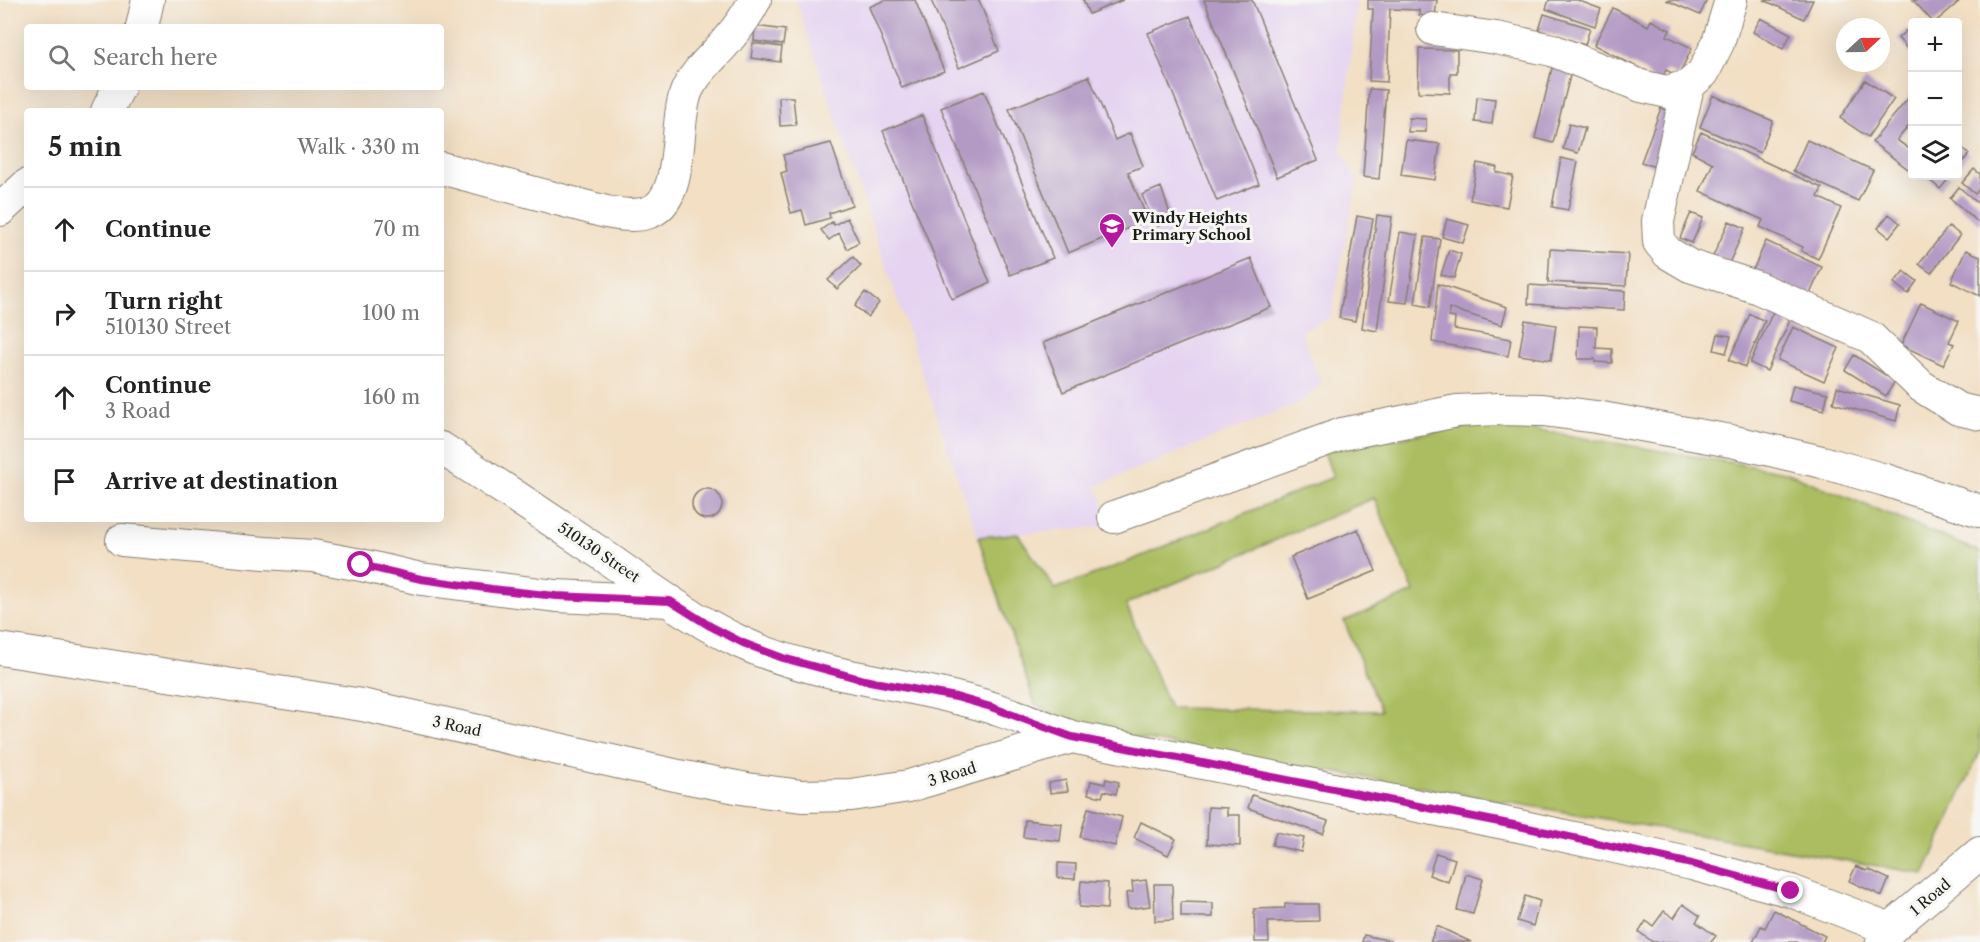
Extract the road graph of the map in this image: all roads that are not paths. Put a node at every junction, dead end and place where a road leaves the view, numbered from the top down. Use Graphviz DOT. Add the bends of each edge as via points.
graph roads {
  1 [pos="148,0"];
  2 [pos="755,0"];
  3 [pos="1731,0"];
  4 [pos="143,24"];
  5 [pos="1433,29"];
  6 [pos="1688,86"];
  7 [pos="118,90"];
  8 [pos="108,108"];
  9 [pos="444,169"];
  10 [pos="24,188"];
  11 [pos="0,210"];
  12 [pos="1980,414"];
  13 [pos="444,450"];
  14 [pos="1980,511"];
  15 [pos="1114,517"];
  16 [pos="122,540"];
  17 [pos="670,601"];
  18 [pos="0,649"];
  19 [pos="1072,737"];
  20 [pos="1980,853"];
  21 [pos="1886,936"];
  1 -- 4 [label="street"];
  2 -- 9 [label="street" via="688,88 681,107 674,178 660,207 632,215 606,212"];
  3 -- 6 [label="street" via="1718,43 1703,73"];
  5 -- 6 [label="street" via="1552,50 1667,92"];
  6 -- 12 [label="street" via="1658,221 1659,242 1668,254 1870,338 1921,386 1958,410"];
  7 -- 8 [label="street"];
  10 -- 11 [label="street"];
  13 -- 17 [label="street, 510130 Street"];
  14 -- 15 [label="street" via="1875,477 1731,441 1596,417 1499,409 1457,411 1342,434"];
  16 -- 17 [label="street" via="313,556 421,579 556,596"];
  17 -- 19 [label="street, 510130 Street" via="743,643 783,658 864,680 956,697"];
  18 -- 19 [label="street, 3 Road" via="362,705 679,776 802,796 851,795 909,786"];
  19 -- 21 [label="street, 3 Road" via="1692,864 1791,891"];
  20 -- 21 [label="street, 1 Road"];
}
